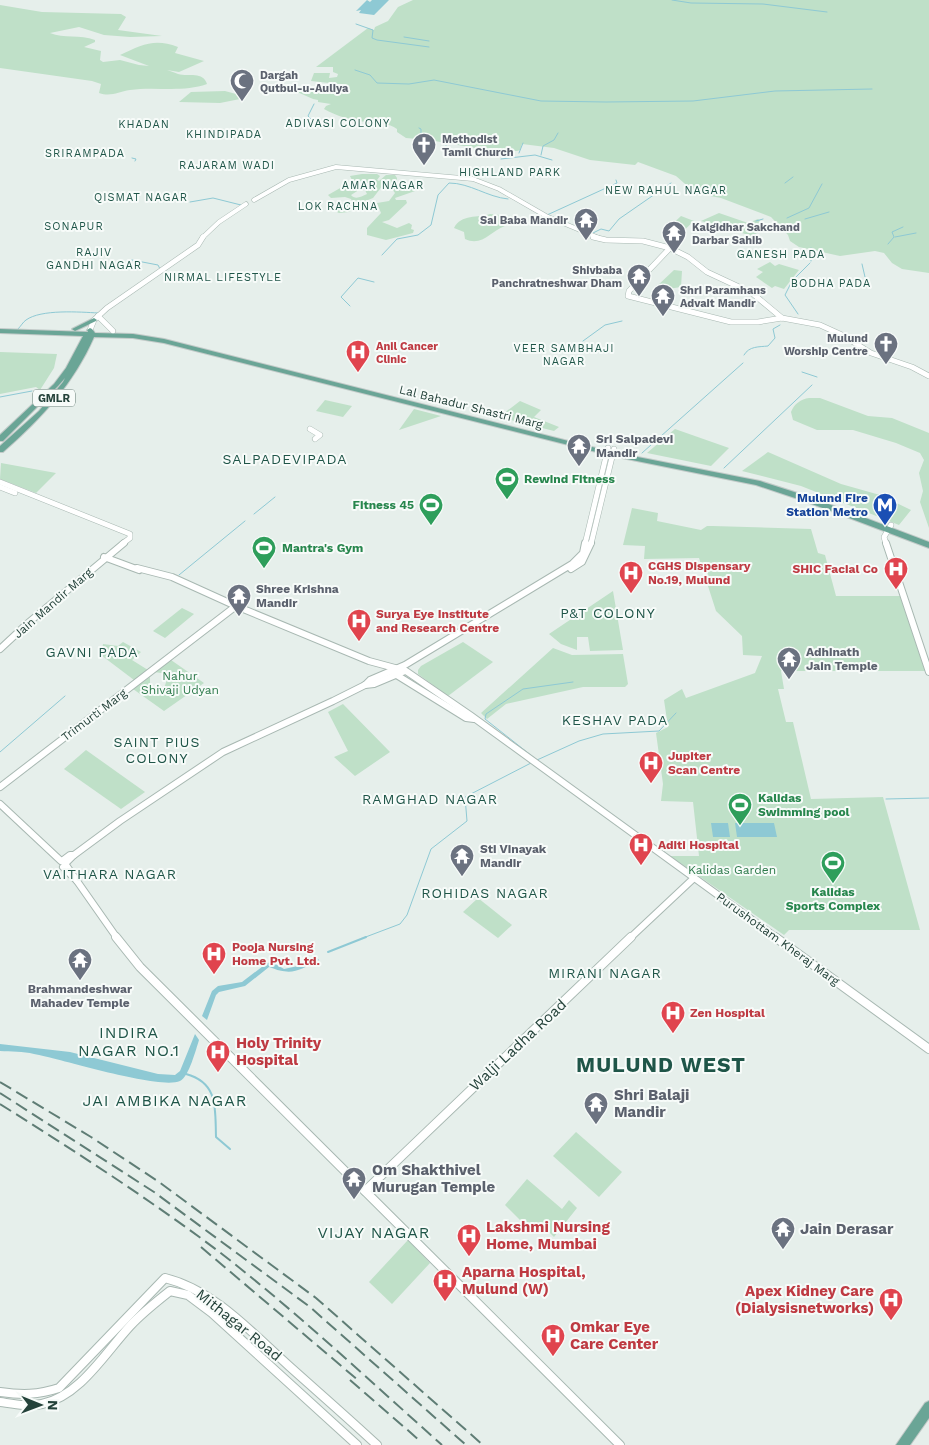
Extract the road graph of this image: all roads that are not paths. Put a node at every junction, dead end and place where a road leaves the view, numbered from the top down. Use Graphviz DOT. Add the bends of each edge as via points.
graph roads {
  1 [pos="254,200"];
  2 [pos="246,204"];
  3 [pos="669,249"];
  4 [pos="96,318"];
  5 [pos="782,318"];
  6 [pos="75,329"];
  7 [pos="0,330"];
  8 [pos="90,332"];
  9 [pos="114,333"];
  10 [pos="88,344"];
  11 [pos="79,357"];
  12 [pos="929,376"];
  13 [pos="310,429"];
  14 [pos="0,439"];
  15 [pos="315,439"];
  16 [pos="0,450"];
  17 [pos="610,453"];
  18 [pos="3,486"];
  19 [pos="598,501"];
  20 [pos="891,532"];
  21 [pos="929,540"];
  22 [pos="929,545"];
  23 [pos="107,555"];
  24 [pos="236,606"];
  25 [pos="32,618"];
  26 [pos="0,645"];
  27 [pos="0,650"];
  28 [pos="406,671"];
  29 [pos="394,672"];
  30 [pos="929,672"];
  31 [pos="418,680"];
  32 [pos="412,684"];
  33 [pos="474,720"];
  34 [pos="0,786"];
  35 [pos="0,804"];
  36 [pos="64,863"];
  37 [pos="694,878"];
  38 [pos="929,1049"];
  39 [pos="365,1191"];
  40 [pos="0,1392"];
  41 [pos="0,1402"];
  42 [pos="929,1407"];
  43 [pos="357,1445"];
  44 [pos="377,1445"];
  45 [pos="620,1445"];
  46 [pos="902,1445"];
  1 -- 3 [label="street" via="289,180 327,169 353,168 465,178 483,182 542,218 603,243 642,244"];
  2 -- 4 [label="street" via="203,237 198,245"];
  3 -- 5 [label="street" via="688,257 707,272 752,293"];
  3 -- 5 [label="street" via="629,291 628,296 731,322"];
  4 -- 6 [label="main road"];
  4 -- 8 [label="street"];
  4 -- 9 [label="street"];
  5 -- 12 [label="street" via="820,325 871,353"];
  6 -- 7 [label="main road, Lal Bahadur Shastri Marg"];
  6 -- 8 [label="main road, Lal Bahadur Shastri Marg"];
  7 -- 8 [label="main road, Lal Bahadur Shastri Marg"];
  8 -- 9 [label="main road, Lal Bahadur Shastri Marg"];
  8 -- 10 [label="main road, GMLR"];
  8 -- 11 [label="main road, GMLR"];
  9 -- 10 [label="main road"];
  9 -- 17 [label="main road, Lal Bahadur Shastri Marg" via="137,332"];
  10 -- 11 [label="main road, GMLR"];
  11 -- 14 [label="main road, GMLR" via="56,385"];
  11 -- 16 [label="main road, GMLR" via="64,386"];
  13 -- 15 [label="street" via="320,435"];
  17 -- 19 [label="street"];
  17 -- 20 [label="main road, Lal Bahadur Shastri Marg" via="757,483"];
  17 -- 20 [label="main road, Lal Bahadur Shastri Marg" via="754,478 808,494"];
  18 -- 23 [label="street, Jain Mandir Marg" via="123,535 120,544"];
  19 -- 28 [label="street" via="590,549 582,562"];
  19 -- 29 [label="street" via="583,554 572,564"];
  20 -- 21 [label="main road, Lal Bahadur Shastri Marg"];
  20 -- 22 [label="main road, Lal Bahadur Shastri Marg"];
  20 -- 30 [label="street"];
  23 -- 24 [label="street"];
  23 -- 25 [label="street, Jain Mandir Marg"];
  24 -- 29 [label="street"];
  24 -- 34 [label="street, Trimurti Marg"];
  25 -- 26 [label="street, Jain Mandir Marg"];
  25 -- 27 [label="street, Jain Mandir Marg"];
  28 -- 29 [label="street"];
  28 -- 31 [label="street, Purushottam Kheraj Marg"];
  29 -- 32 [label="street"];
  29 -- 36 [label="street" via="223,752"];
  31 -- 32 [label="street"];
  31 -- 33 [label="street, Purushottam Kheraj Marg"];
  32 -- 33 [label="street"];
  33 -- 37 [label="street, Purushottam Kheraj Marg"];
  35 -- 36 [label="street"];
  36 -- 39 [label="street" via="140,967"];
  37 -- 38 [label="street, Purushottam Kheraj Marg"];
  37 -- 39 [label="street, Walji Ladha Road"];
  39 -- 45 [label="street"];
  40 -- 44 [label="street, Mithagar Road" via="41,1394 59,1388 165,1278 176,1279 240,1322"];
  41 -- 43 [label="street" via="48,1403 73,1388 140,1316 170,1291 188,1295 212,1313"];
  42 -- 46 [label="main road"];
}
